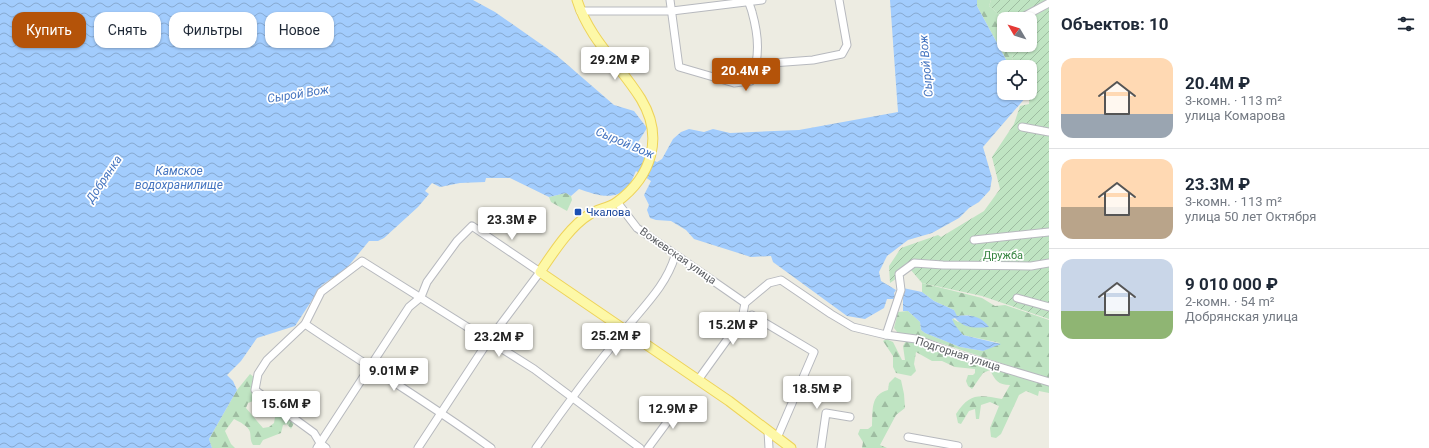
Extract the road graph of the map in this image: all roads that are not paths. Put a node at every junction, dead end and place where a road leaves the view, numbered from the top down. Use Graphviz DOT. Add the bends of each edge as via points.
graph roads {
  1 [pos="577,0"];
  2 [pos="670,0"];
  3 [pos="762,0"];
  4 [pos="839,0"];
  5 [pos="748,1"];
  6 [pos="1049,3"];
  7 [pos="580,11"];
  8 [pos="672,11"];
  9 [pos="1032,12"];
  10 [pos="758,64"];
  11 [pos="1022,127"];
  12 [pos="1049,132"];
  13 [pos="617,202"];
  14 [pos="1049,232"];
  15 [pos="974,240"];
  16 [pos="675,256"];
  17 [pos="1049,263"];
  18 [pos="540,272"];
  19 [pos="421,297"];
  20 [pos="1017,298"];
  21 [pos="745,303"];
  22 [pos="1049,307"];
  23 [pos="742,319"];
  24 [pos="305,324"];
  25 [pos="624,330"];
  26 [pos="886,335"];
  27 [pos="489,340"];
  28 [pos="369,367"];
  29 [pos="698,380"];
  30 [pos="1049,382"];
  31 [pos="572,397"];
  32 [pos="682,402"];
  33 [pos="442,412"];
  34 [pos="850,417"];
  35 [pos="768,431"];
  36 [pos="908,437"];
  37 [pos="777,438"];
  38 [pos="321,446"];
  39 [pos="418,448"];
  40 [pos="491,448"];
  41 [pos="536,448"];
  42 [pos="640,448"];
  43 [pos="648,448"];
  44 [pos="769,448"];
  45 [pos="791,448"];
  46 [pos="821,448"];
  47 [pos="958,448"];
  1 -- 7 [label="main road"];
  2 -- 8 [label="street"];
  3 -- 5 [label="street"];
  4 -- 10 [label="street" via="847,45 842,54 813,60"];
  5 -- 8 [label="street"];
  5 -- 10 [label="street" via="758,44"];
  6 -- 9 [label="street"];
  7 -- 8 [label="street"];
  7 -- 13 [label="main road" via="649,112 653,132 651,155 646,169 640,179"];
  8 -- 10 [label="street" via="679,67 734,84 751,81"];
  11 -- 12 [label="street"];
  13 -- 16 [label="street, Вожевская улица" via="637,228"];
  13 -- 18 [label="main road" via="589,215 561,243"];
  14 -- 15 [label="street"];
  16 -- 21 [label="street, Вожевская улица" via="682,257"];
  16 -- 25 [label="street" via="671,271 658,290"];
  17 -- 26 [label="street" via="1031,266 914,263 899,274 901,290"];
  18 -- 19 [label="street" via="472,226 457,241 427,282"];
  18 -- 25 [label="main road"];
  18 -- 27 [label="street"];
  19 -- 24 [label="street" via="362,261 321,292"];
  19 -- 27 [label="street"];
  19 -- 28 [label="street" via="409,307"];
  20 -- 22 [label="street"];
  21 -- 23 [label="street"];
  21 -- 26 [label="street, Подгорная улица" via="770,282 781,280 853,327"];
  23 -- 29 [label="street"];
  23 -- 37 [label="street" via="752,315 814,352"];
  24 -- 28 [label="street"];
  24 -- 38 [label="street" via="267,360 258,374 255,390 314,433"];
  25 -- 29 [label="main road"];
  25 -- 31 [label="street"];
  26 -- 30 [label="street, Подгорная улица" via="916,339"];
  27 -- 31 [label="street"];
  27 -- 33 [label="street"];
  28 -- 33 [label="street"];
  28 -- 38 [label="street"];
  29 -- 35 [label="main road"];
  31 -- 41 [label="street"];
  31 -- 42 [label="street"];
  32 -- 43 [label="street"];
  33 -- 39 [label="street"];
  33 -- 40 [label="street"];
  34 -- 46 [label="street" via="826,413"];
  35 -- 37 [label="main road"];
  35 -- 44 [label="street"];
  36 -- 47 [label="street"];
  37 -- 45 [label="main road"];
}
